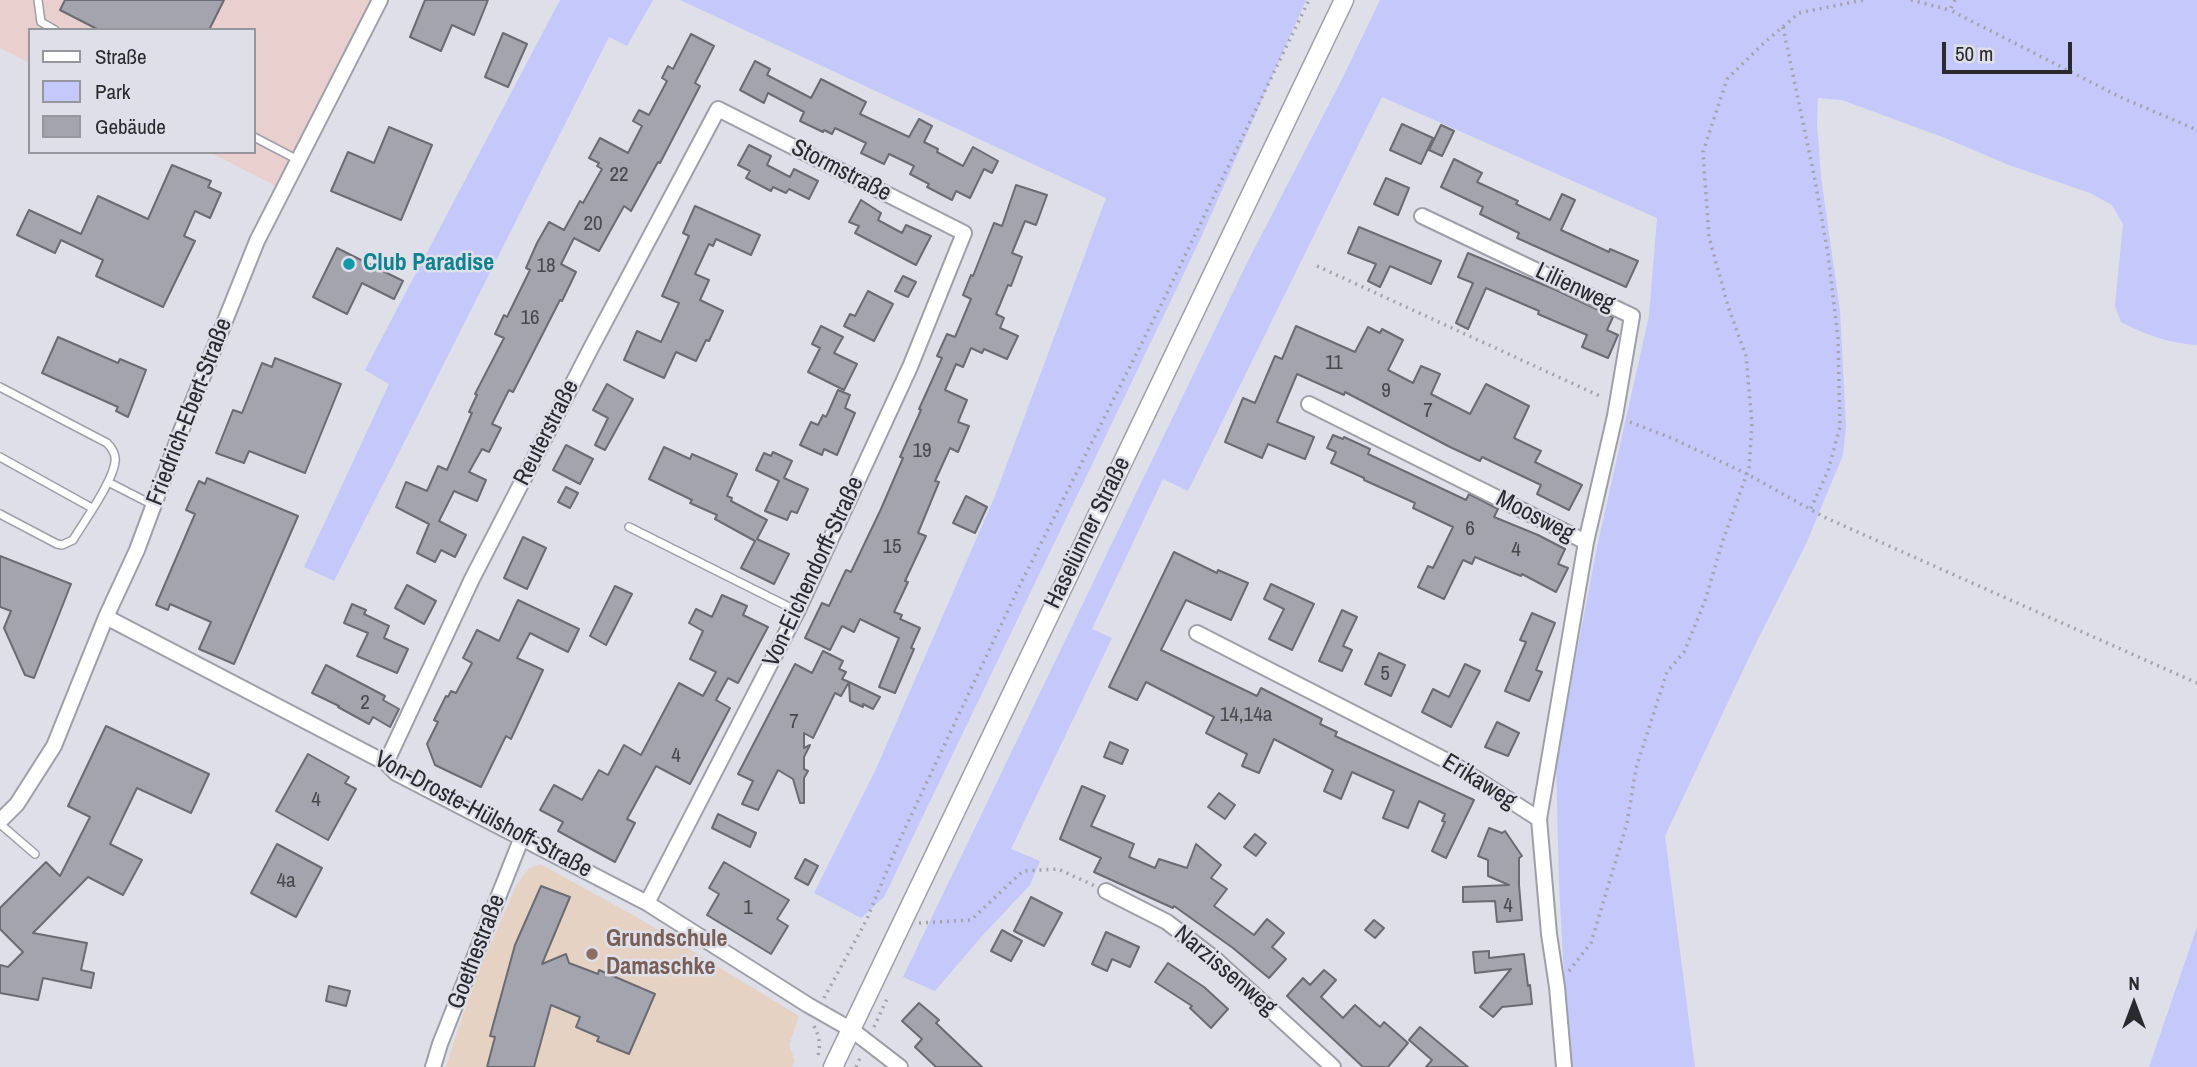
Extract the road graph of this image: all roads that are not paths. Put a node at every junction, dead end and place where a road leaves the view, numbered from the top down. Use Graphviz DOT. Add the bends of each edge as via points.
graph roads {
  1 [pos="38,0"];
  2 [pos="380,0"];
  3 [pos="1344,0"];
  4 [pos="52,28"];
  5 [pos="718,109"];
  6 [pos="256,138"];
  7 [pos="299,160"];
  8 [pos="1422,216"];
  9 [pos="964,233"];
  10 [pos="0,387"];
  11 [pos="1309,404"];
  12 [pos="0,457"];
  13 [pos="108,482"];
  14 [pos="153,505"];
  15 [pos="92,508"];
  16 [pos="0,513"];
  17 [pos="629,527"];
  18 [pos="1586,542"];
  19 [pos="797,612"];
  20 [pos="106,617"];
  21 [pos="1197,633"];
  22 [pos="386,763"];
  23 [pos="1539,819"];
  24 [pos="0,823"];
  25 [pos="522,837"];
  26 [pos="35,854"];
  27 [pos="1106,891"];
  28 [pos="648,903"];
  29 [pos="852,1030"];
  30 [pos="433,1067"];
  31 [pos="833,1067"];
  32 [pos="900,1067"];
  33 [pos="1333,1067"];
  34 [pos="1564,1067"];
  1 -- 4 [label="lane" via="41,22"];
  2 -- 7 [label="street, Friedrich-Ebert-Straße"];
  3 -- 29 [label="street, Haselünner Straße"];
  5 -- 9 [label="street, Stormstraße"];
  5 -- 22 [label="street, Reuterstraße" via="472,579"];
  6 -- 7 [label="lane"];
  7 -- 14 [label="street, Friedrich-Ebert-Straße" via="257,241"];
  8 -- 18 [label="street, Lilienweg" via="1632,316"];
  9 -- 19 [label="street, Von-Eichendorff-Straße" via="910,367"];
  10 -- 13 [label="lane" via="107,443 115,455"];
  11 -- 18 [label="street, Moosweg"];
  12 -- 15 [label="lane"];
  13 -- 14 [label="lane"];
  13 -- 15 [label="lane"];
  14 -- 20 [label="street, Friedrich-Ebert-Straße"];
  15 -- 16 [label="lane" via="73,540 62,545"];
  17 -- 19 [label="lane"];
  18 -- 23 [label="street, Moosweg"];
  19 -- 28 [label="street, Von-Eichendorff-Straße"];
  20 -- 22 [label="street, Von-Droste-Hülshoff-Straße"];
  20 -- 24 [label="street, Friedrich-Ebert-Straße" via="54,746"];
  21 -- 23 [label="street, Erikaweg" via="1453,764"];
  22 -- 25 [label="street, Von-Droste-Hülshoff-Straße" via="396,773"];
  23 -- 34 [label="street, Erikaweg"];
  24 -- 26 [label="lane"];
  25 -- 28 [label="street, Von-Droste-Hülshoff-Straße"];
  25 -- 30 [label="street, Goethestraße"];
  27 -- 33 [label="street, Narzissenweg" via="1167,922 1215,958"];
  28 -- 29 [label="street, Von-Droste-Hülshoff-Straße"];
  29 -- 31 [label="street, Haselünner Straße"];
  29 -- 32 [label="street, Von-Droste-Hülshoff-Straße"];
}
